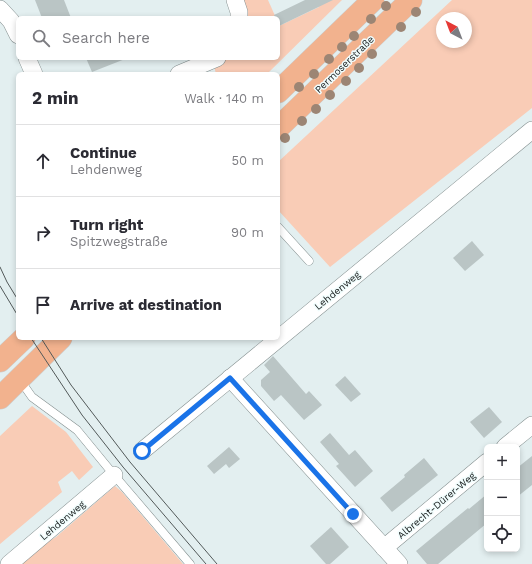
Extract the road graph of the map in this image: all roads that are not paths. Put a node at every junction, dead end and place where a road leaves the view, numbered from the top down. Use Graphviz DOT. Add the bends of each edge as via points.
graph roads {
  1 [pos="235,0"];
  2 [pos="372,0"];
  3 [pos="411,0"];
  4 [pos="0,9"];
  5 [pos="239,16"];
  6 [pos="16,31"];
  7 [pos="28,60"];
  8 [pos="212,60"];
  9 [pos="33,72"];
  10 [pos="184,72"];
  11 [pos="280,90"];
  12 [pos="280,126"];
  13 [pos="532,130"];
  14 [pos="280,229"];
  15 [pos="309,261"];
  16 [pos="280,337"];
  17 [pos="22,340"];
  18 [pos="59,340"];
  19 [pos="276,340"];
  20 [pos="0,360"];
  21 [pos="230,378"];
  22 [pos="20,379"];
  23 [pos="0,398"];
  24 [pos="532,425"];
  25 [pos="509,444"];
  26 [pos="142,451"];
  27 [pos="484,465"];
  28 [pos="114,475"];
  29 [pos="384,548"];
  30 [pos="10,564"];
  31 [pos="190,564"];
  32 [pos="399,564"];
  1 -- 5 [label="street"];
  2 -- 11 [label="main road"];
  3 -- 12 [label="main road, Permoserstraße"];
  4 -- 6 [label="street"];
  7 -- 9 [label="street"];
  8 -- 10 [label="street"];
  13 -- 16 [label="street, Lehdenweg"];
  14 -- 15 [label="lane"];
  17 -- 20 [label="main road"];
  18 -- 22 [label="main road"];
  19 -- 21 [label="street, Lehdenweg"];
  21 -- 26 [label="street, Lehdenweg"];
  21 -- 29 [label="street"];
  22 -- 23 [label="main road"];
  22 -- 28 [label="lane" via="32,397 77,430"];
  24 -- 25 [label="street"];
  27 -- 29 [label="street, Albrecht-Dürer-Weg"];
  28 -- 30 [label="street, Lehdenweg"];
  28 -- 31 [label="lane"];
  29 -- 32 [label="street"];
}
